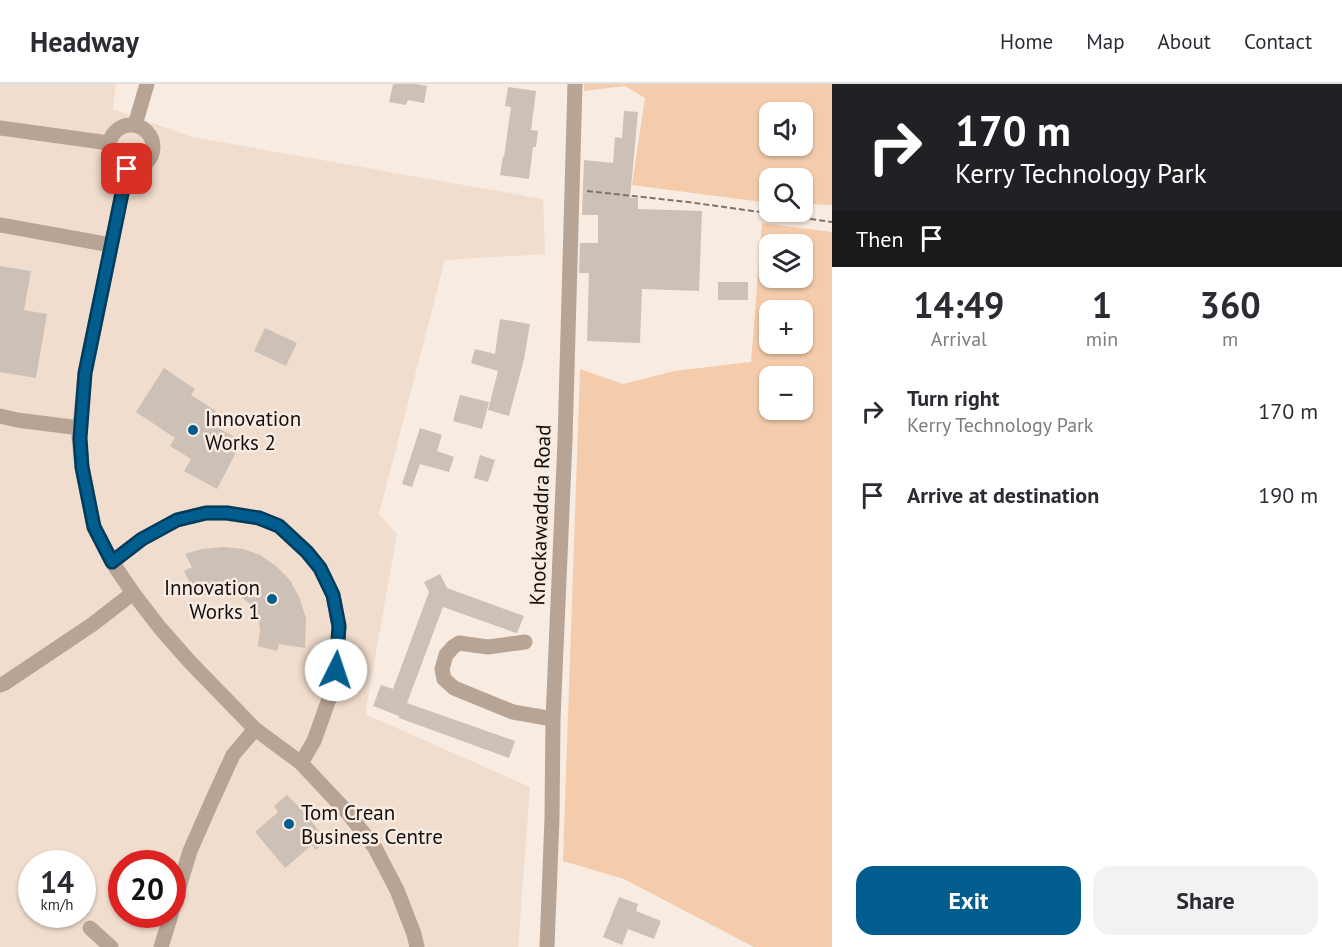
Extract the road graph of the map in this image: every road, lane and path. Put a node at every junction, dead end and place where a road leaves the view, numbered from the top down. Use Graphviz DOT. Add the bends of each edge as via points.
graph roads {
  1 [pos="147,84"];
  2 [pos="575,84"];
  3 [pos="135,125"];
  4 [pos="0,128"];
  5 [pos="109,143"];
  6 [pos="127,169"];
  7 [pos="572,189"];
  8 [pos="832,222"];
  9 [pos="0,225"];
  10 [pos="111,245"];
  11 [pos="0,416"];
  12 [pos="81,428"];
  13 [pos="112,562"];
  14 [pos="133,593"];
  15 [pos="525,642"];
  16 [pos="0,685"];
  17 [pos="553,719"];
  18 [pos="255,729"];
  19 [pos="301,763"];
  20 [pos="186,864"];
  21 [pos="90,928"];
  22 [pos="168,928"];
  23 [pos="111,947"];
  24 [pos="161,947"];
  25 [pos="417,947"];
  26 [pos="547,947"];
  1 -- 3 [label="street"];
  2 -- 7 [label="street, Knockawaddra Road"];
  3 -- 5 [label="street" via="115,131"];
  3 -- 6 [label="street" via="151,137 153,151 146,163"];
  4 -- 5 [label="street"];
  5 -- 6 [label="street" via="111,156"];
  6 -- 10 [label="street"];
  7 -- 8 [label="path"];
  7 -- 17 [label="street, Knockawaddra Road"];
  9 -- 10 [label="street"];
  10 -- 12 [label="street" via="85,373"];
  11 -- 12 [label="street"];
  12 -- 13 [label="street" via="82,467 94,527"];
  13 -- 14 [label="street"];
  13 -- 19 [label="street" via="142,539 177,520 206,513 259,518 279,526 307,552 333,595 339,626 330,699"];
  14 -- 16 [label="street"];
  14 -- 18 [label="street" via="189,661"];
  15 -- 17 [label="street" via="488,647 459,643 446,656 444,679 454,688 513,712"];
  17 -- 26 [label="street, Knockawaddra Road"];
  18 -- 19 [label="street"];
  18 -- 20 [label="street" via="233,756"];
  19 -- 25 [label="street" via="375,848 397,890"];
  21 -- 23 [label="street"];
  22 -- 24 [label="street"];
}
